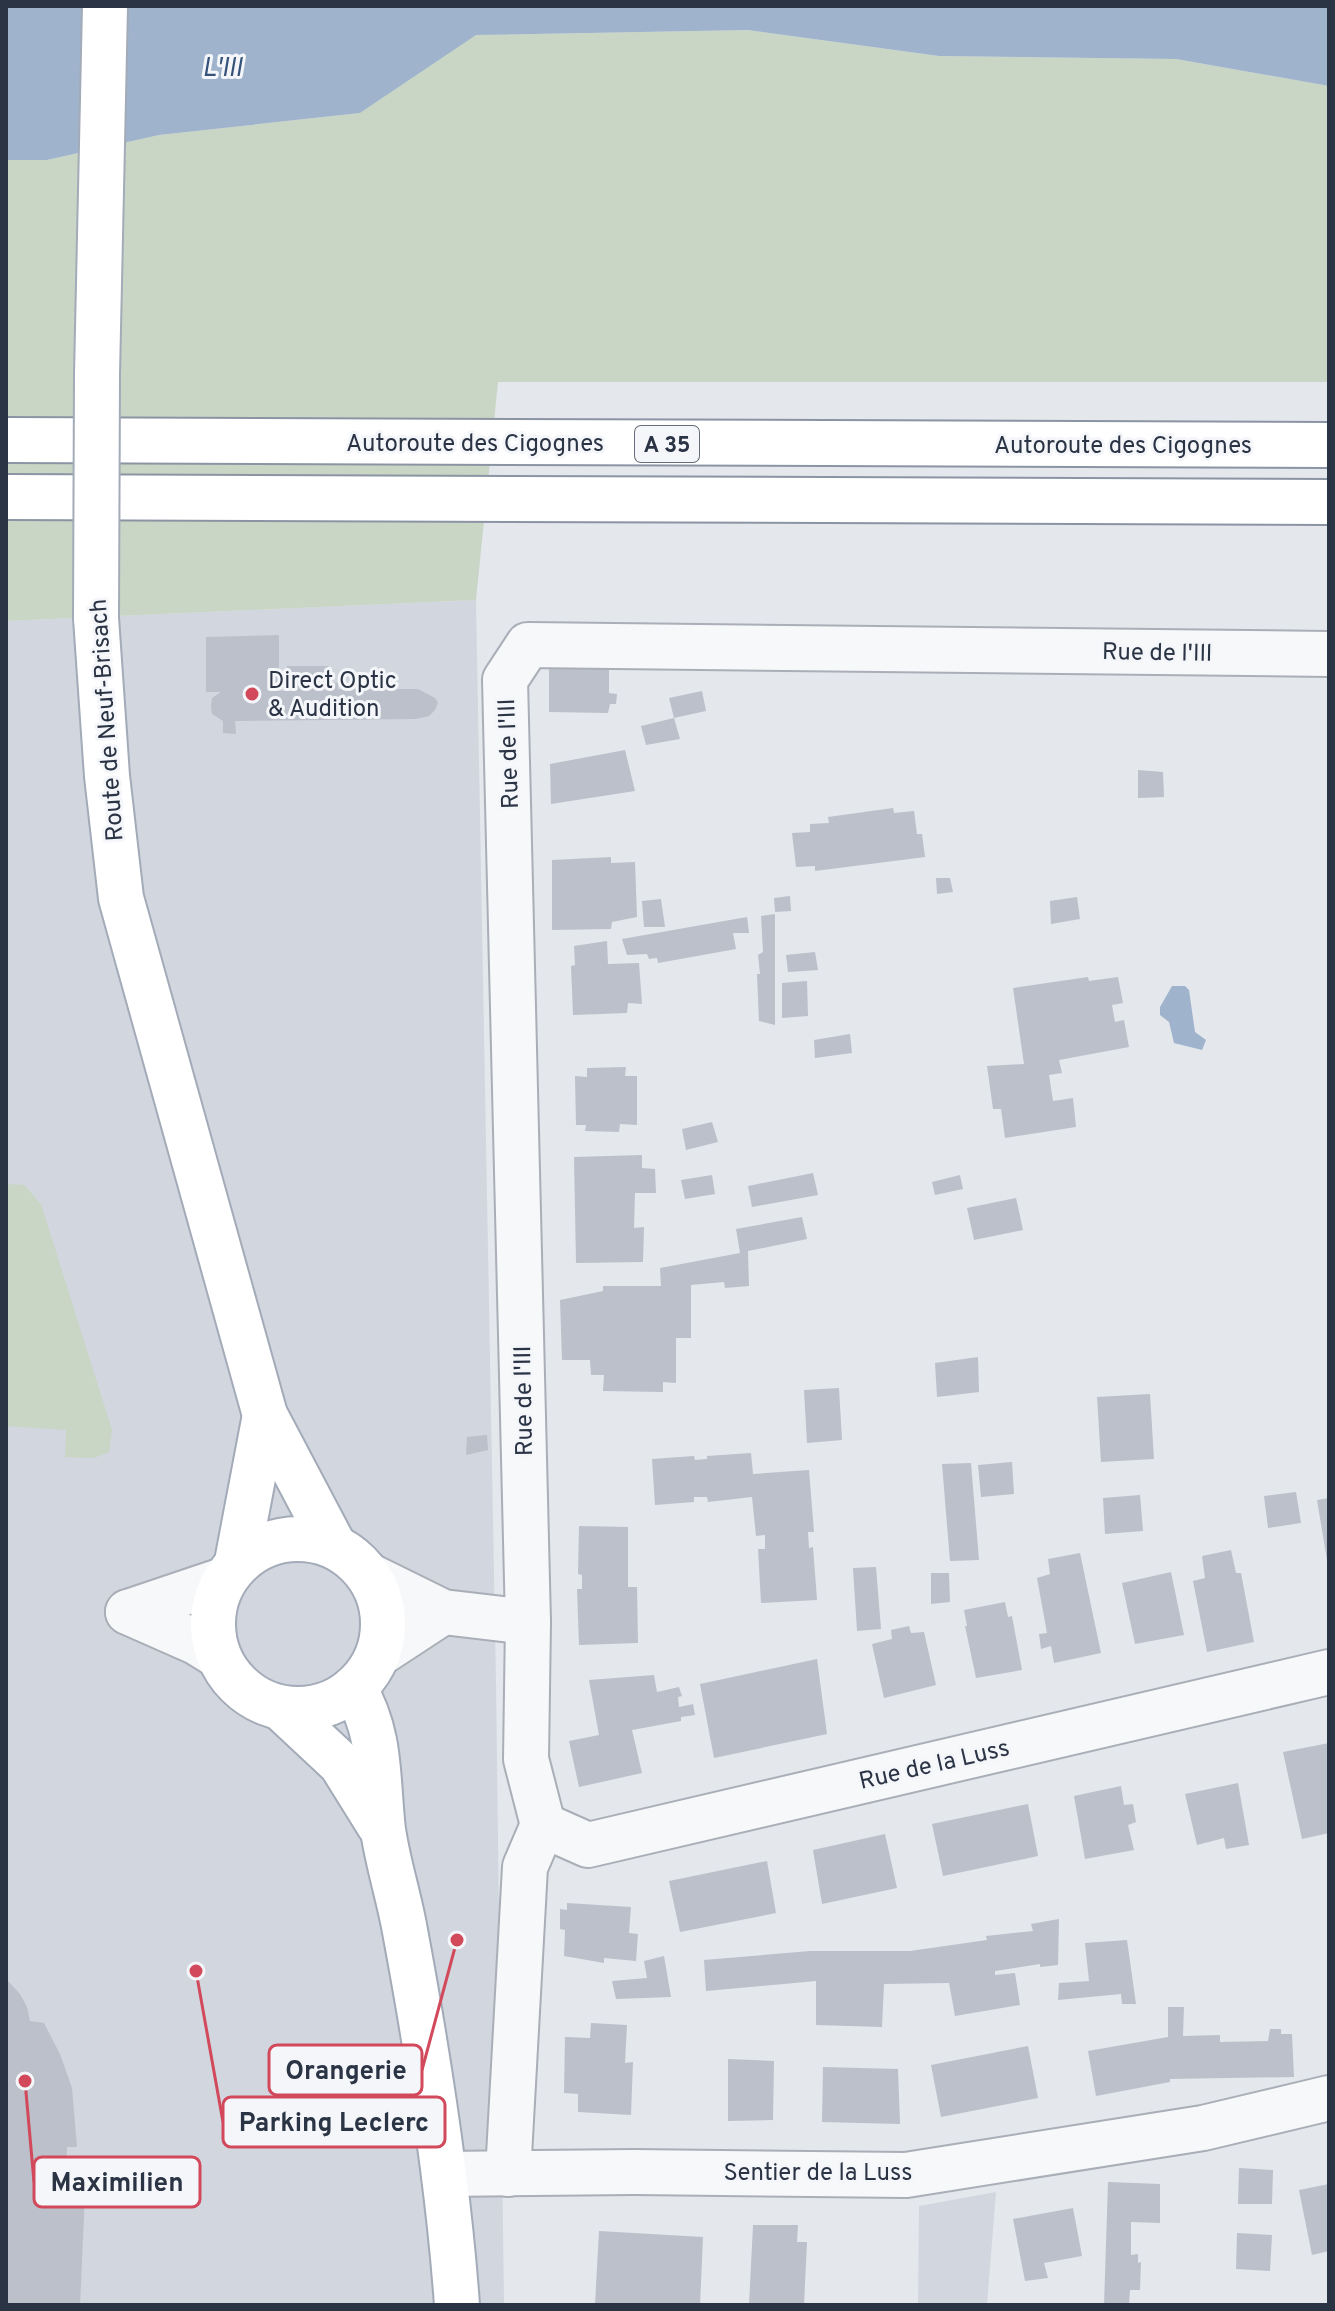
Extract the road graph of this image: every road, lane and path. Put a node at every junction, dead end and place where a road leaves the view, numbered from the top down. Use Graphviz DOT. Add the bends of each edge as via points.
graph roads {
  1 [pos="105,6"];
  2 [pos="6,440"];
  3 [pos="1329,445"];
  4 [pos="6,497"];
  5 [pos="1329,502"];
  6 [pos="1329,654"];
  7 [pos="265,1415"];
  8 [pos="333,1544"];
  9 [pos="230,1571"];
  10 [pos="370,1576"];
  11 [pos="443,1612"];
  12 [pos="528,1622"];
  13 [pos="217,1655"];
  14 [pos="366,1671"];
  15 [pos="1329,1672"];
  16 [pos="281,1708"];
  17 [pos="543,1825"];
  18 [pos="383,1831"];
  19 [pos="1329,2098"];
  20 [pos="444,2174"];
  21 [pos="508,2174"];
  22 [pos="457,2305"];
  1 -- 7 [label="main road, Route de Neuf-Brisach, bridge" via="96,618 107,776 121,898"];
  2 -- 3 [label="main road, Autoroute des Cigognes / A 35"];
  4 -- 5 [label="main road"];
  6 -- 12 [label="street, Rue de l'Ill" via="528,645 505,680"];
  7 -- 8 [label="main road, Route de Neuf-Brisach"];
  7 -- 9 [label="main road, Route de Neuf-Brisach"];
  8 -- 9 [label="main road" via="282,1538"];
  8 -- 10 [label="main road"];
  9 -- 13 [label="main road" via="212,1617"];
  9 -- 13 [label="street" via="128,1612"];
  10 -- 11 [label="street"];
  10 -- 14 [label="main road" via="384,1614"];
  11 -- 12 [label="street"];
  11 -- 14 [label="street"];
  12 -- 17 [label="street, Rue de l'Ill" via="526,1759"];
  13 -- 16 [label="main road" via="242,1690"];
  14 -- 16 [label="main road" via="320,1707"];
  14 -- 18 [label="main road" via="365,1707 378,1751"];
  15 -- 17 [label="street, Rue de la Luss" via="588,1845"];
  16 -- 18 [label="main road" via="341,1764"];
  17 -- 21 [label="street" via="525,1867"];
  18 -- 20 [label="main road" via="405,1930"];
  19 -- 21 [label="street, Sentier de la Luss" via="1203,2128 906,2175"];
  20 -- 21 [label="street, Sentier de la Luss"];
  20 -- 22 [label="main road"];
}
